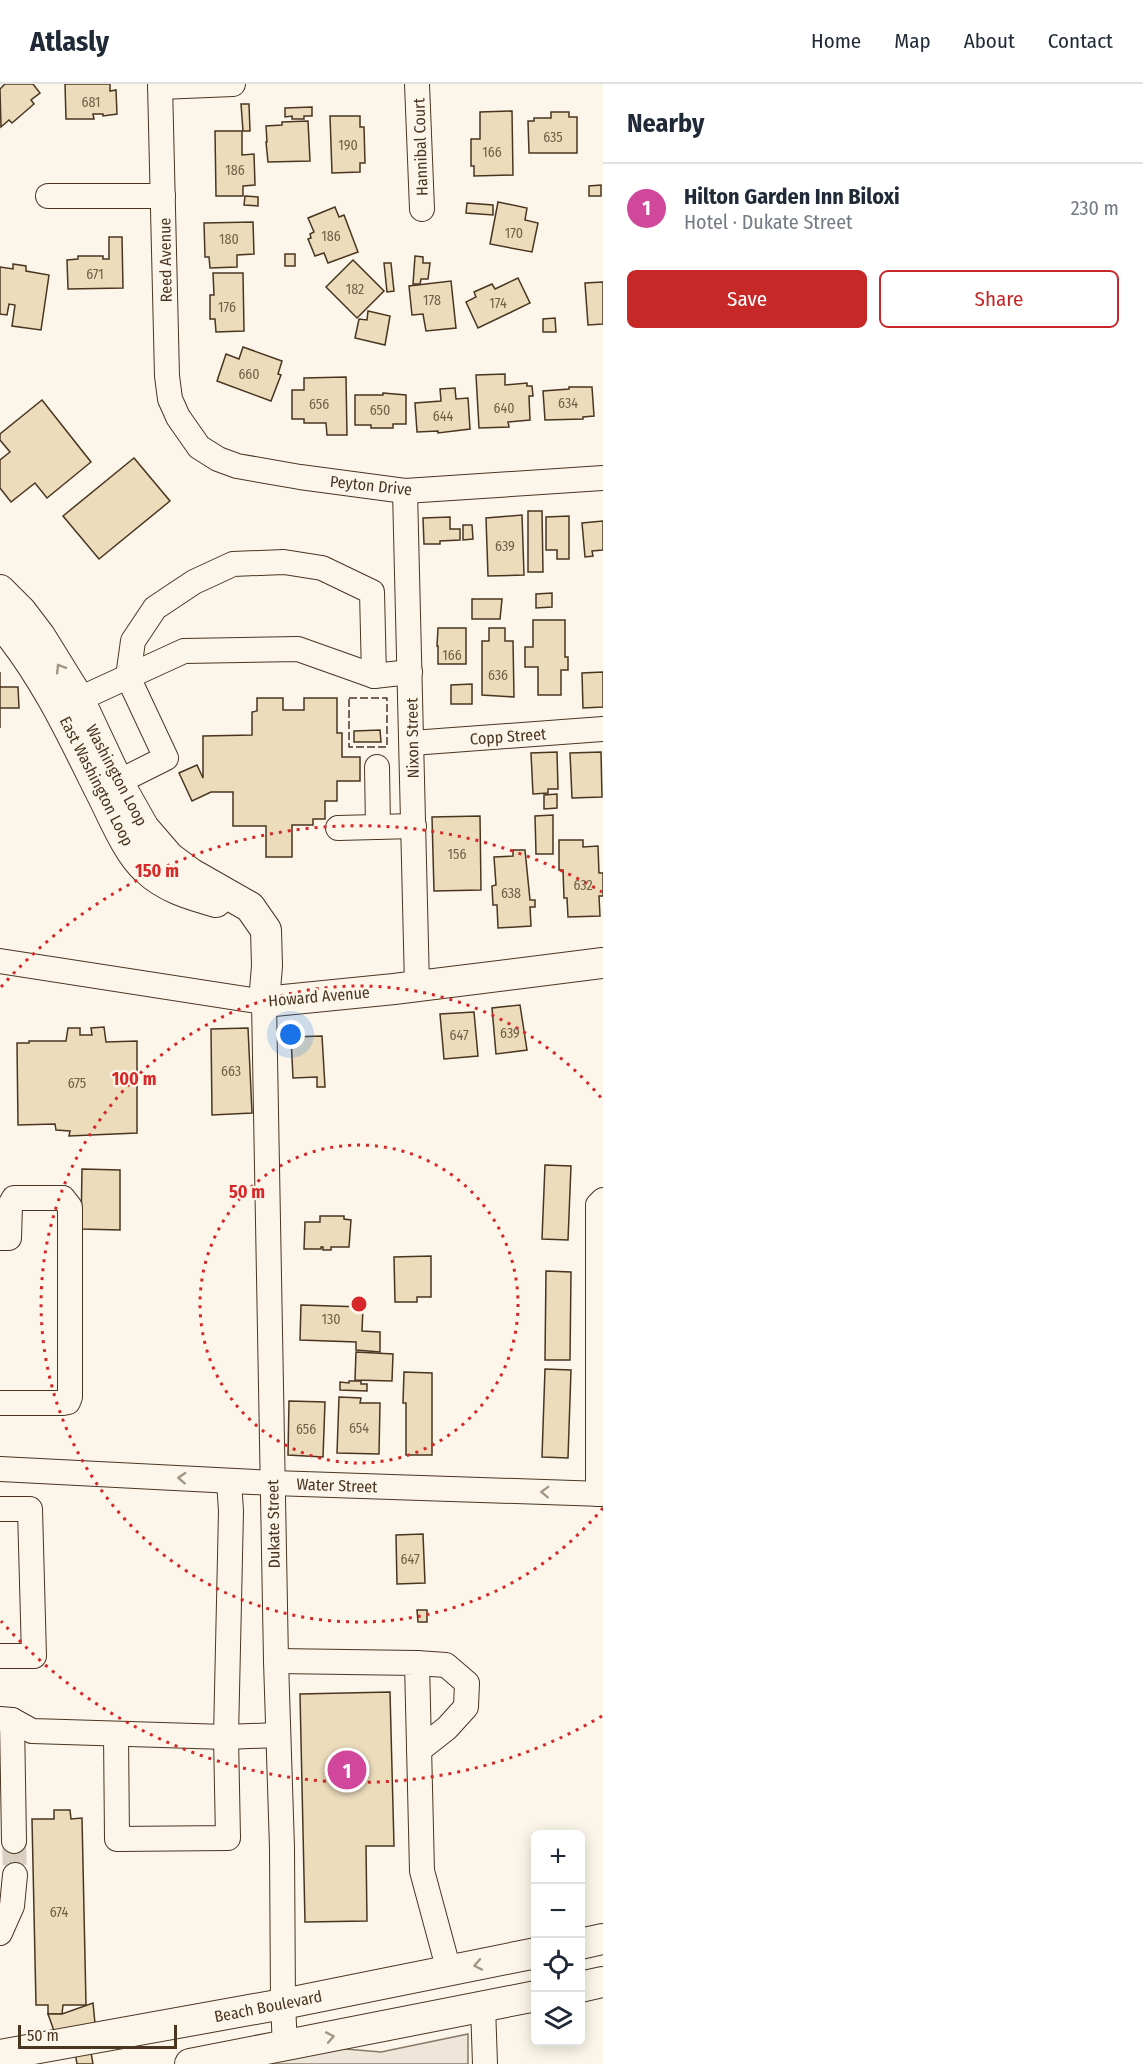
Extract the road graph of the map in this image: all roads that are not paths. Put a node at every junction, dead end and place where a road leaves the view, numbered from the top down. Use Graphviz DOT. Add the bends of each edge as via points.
graph roads {
  1 [pos="233,84"];
  2 [pos="417,84"];
  3 [pos="160,85"];
  4 [pos="48,196"];
  5 [pos="163,196"];
  6 [pos="422,209"];
  7 [pos="188,432"];
  8 [pos="603,478"];
  9 [pos="405,491"];
  10 [pos="0,590"];
  11 [pos="0,622"];
  12 [pos="410,672"];
  13 [pos="374,676"];
  14 [pos="128,677"];
  15 [pos="69,704"];
  16 [pos="603,729"];
  17 [pos="412,743"];
  18 [pos="377,767"];
  19 [pos="109,786"];
  20 [pos="414,826"];
  21 [pos="378,827"];
  22 [pos="338,828"];
  23 [pos="0,961"];
  24 [pos="603,963"];
  25 [pos="417,986"];
  26 [pos="264,1002"];
  27 [pos="603,1200"];
  28 [pos="0,1238"];
  29 [pos="0,1403"];
  30 [pos="0,1469"];
  31 [pos="30,1471"];
  32 [pos="230,1481"];
  33 [pos="273,1483"];
  34 [pos="600,1494"];
  35 [pos="0,1509"];
  36 [pos="30,1509"];
  37 [pos="0,1656"];
  38 [pos="276,1661"];
  39 [pos="417,1663"];
  40 [pos="6,1719"];
  41 [pos="116,1734"];
  42 [pos="278,1735"];
  43 [pos="226,1737"];
  44 [pos="419,1750"];
  45 [pos="9,1830"];
  46 [pos="15,1875"];
  47 [pos="3,1918"];
  48 [pos="603,1939"];
  49 [pos="585,1943"];
  50 [pos="531,1954"];
  51 [pos="449,1971"];
  52 [pos="603,1982"];
  53 [pos="585,1985"];
  54 [pos="531,1997"];
  55 [pos="283,2004"];
  56 [pos="483,2006"];
  57 [pos="285,2046"];
  58 [pos="0,2055"];
  59 [pos="190,2064"];
  60 [pos="485,2064"];
  1 -- 3 [label="street"];
  2 -- 6 [label="street, Hannibal Court"];
  3 -- 5 [label="street, Reed Avenue"];
  4 -- 5 [label="street"];
  5 -- 7 [label="street, Reed Avenue" via="167,376 170,399"];
  7 -- 9 [label="street, Peyton Drive" via="200,447 237,466"];
  8 -- 9 [label="street, Peyton Drive"];
  9 -- 12 [label="street, Nixon Street"];
  15 -- 10 [label="main road, one-way" via="40,636"];
  11 -- 15 [label="main road, East Washington Loop"];
  12 -- 13 [label="street"];
  12 -- 17 [label="street, Nixon Street"];
  13 -- 14 [label="street" via="298,649 184,651"];
  13 -- 14 [label="street" via="372,592 322,568 284,562 232,564 194,582 155,608 133,641"];
  14 -- 15 [label="street"];
  14 -- 19 [label="street" via="166,758"];
  15 -- 19 [label="main road, East Washington Loop"];
  16 -- 17 [label="street, Copp Street"];
  17 -- 20 [label="street, Nixon Street"];
  18 -- 21 [label="street"];
  19 -- 26 [label="main road, East Washington Loop" via="125,840 146,869 172,888 225,905 243,918 254,935 255,965"];
  20 -- 21 [label="street"];
  20 -- 25 [label="street, Nixon Street"];
  21 -- 22 [label="street"];
  23 -- 26 [label="street, Howard Avenue"];
  24 -- 25 [label="main road, Howard Avenue"];
  25 -- 26 [label="main road, Howard Avenue"];
  26 -- 33 [label="street, Dukate Street"];
  27 -- 34 [label="street" via="598,1205"];
  28 -- 29 [label="street" via="9,1238 9,1205 14,1198 63,1198 70,1207 70,1397 63,1403"];
  30 -- 31 [label="street, Water Street"];
  32 -- 31 [label="street, Water Street, one-way"];
  31 -- 36 [label="street"];
  32 -- 33 [label="street, Water Street"];
  32 -- 43 [label="street"];
  34 -- 33 [label="street, Water Street, one-way"];
  33 -- 38 [label="street, Dukate Street"];
  35 -- 36 [label="street"];
  36 -- 37 [label="street" via="34,1656"];
  38 -- 39 [label="street"];
  38 -- 42 [label="street, Dukate Street"];
  39 -- 44 [label="street"];
  39 -- 44 [label="street" via="446,1665 467,1683 466,1707"];
  40 -- 41 [label="street" via="32,1731"];
  40 -- 45 [label="street"];
  41 -- 43 [label="street"];
  41 -- 43 [label="street" via="117,1839 228,1838"];
  42 -- 43 [label="street"];
  42 -- 55 [label="street, Dukate Street"];
  44 -- 51 [label="street" via="422,1871"];
  46 -- 47 [label="street" via="12,1906"];
  48 -- 49 [label="main road"];
  50 -- 51 [label="main road, Beach Boulevard, one-way"];
  51 -- 55 [label="main road, Beach Boulevard"];
  52 -- 53 [label="main road"];
  54 -- 56 [label="main road"];
  55 -- 57 [label="street, Dukate Street"];
  55 -- 58 [label="main road, Beach Boulevard"];
  57 -- 56 [label="main road, one-way"];
  56 -- 60 [label="street"];
  57 -- 59 [label="main road"];
}
